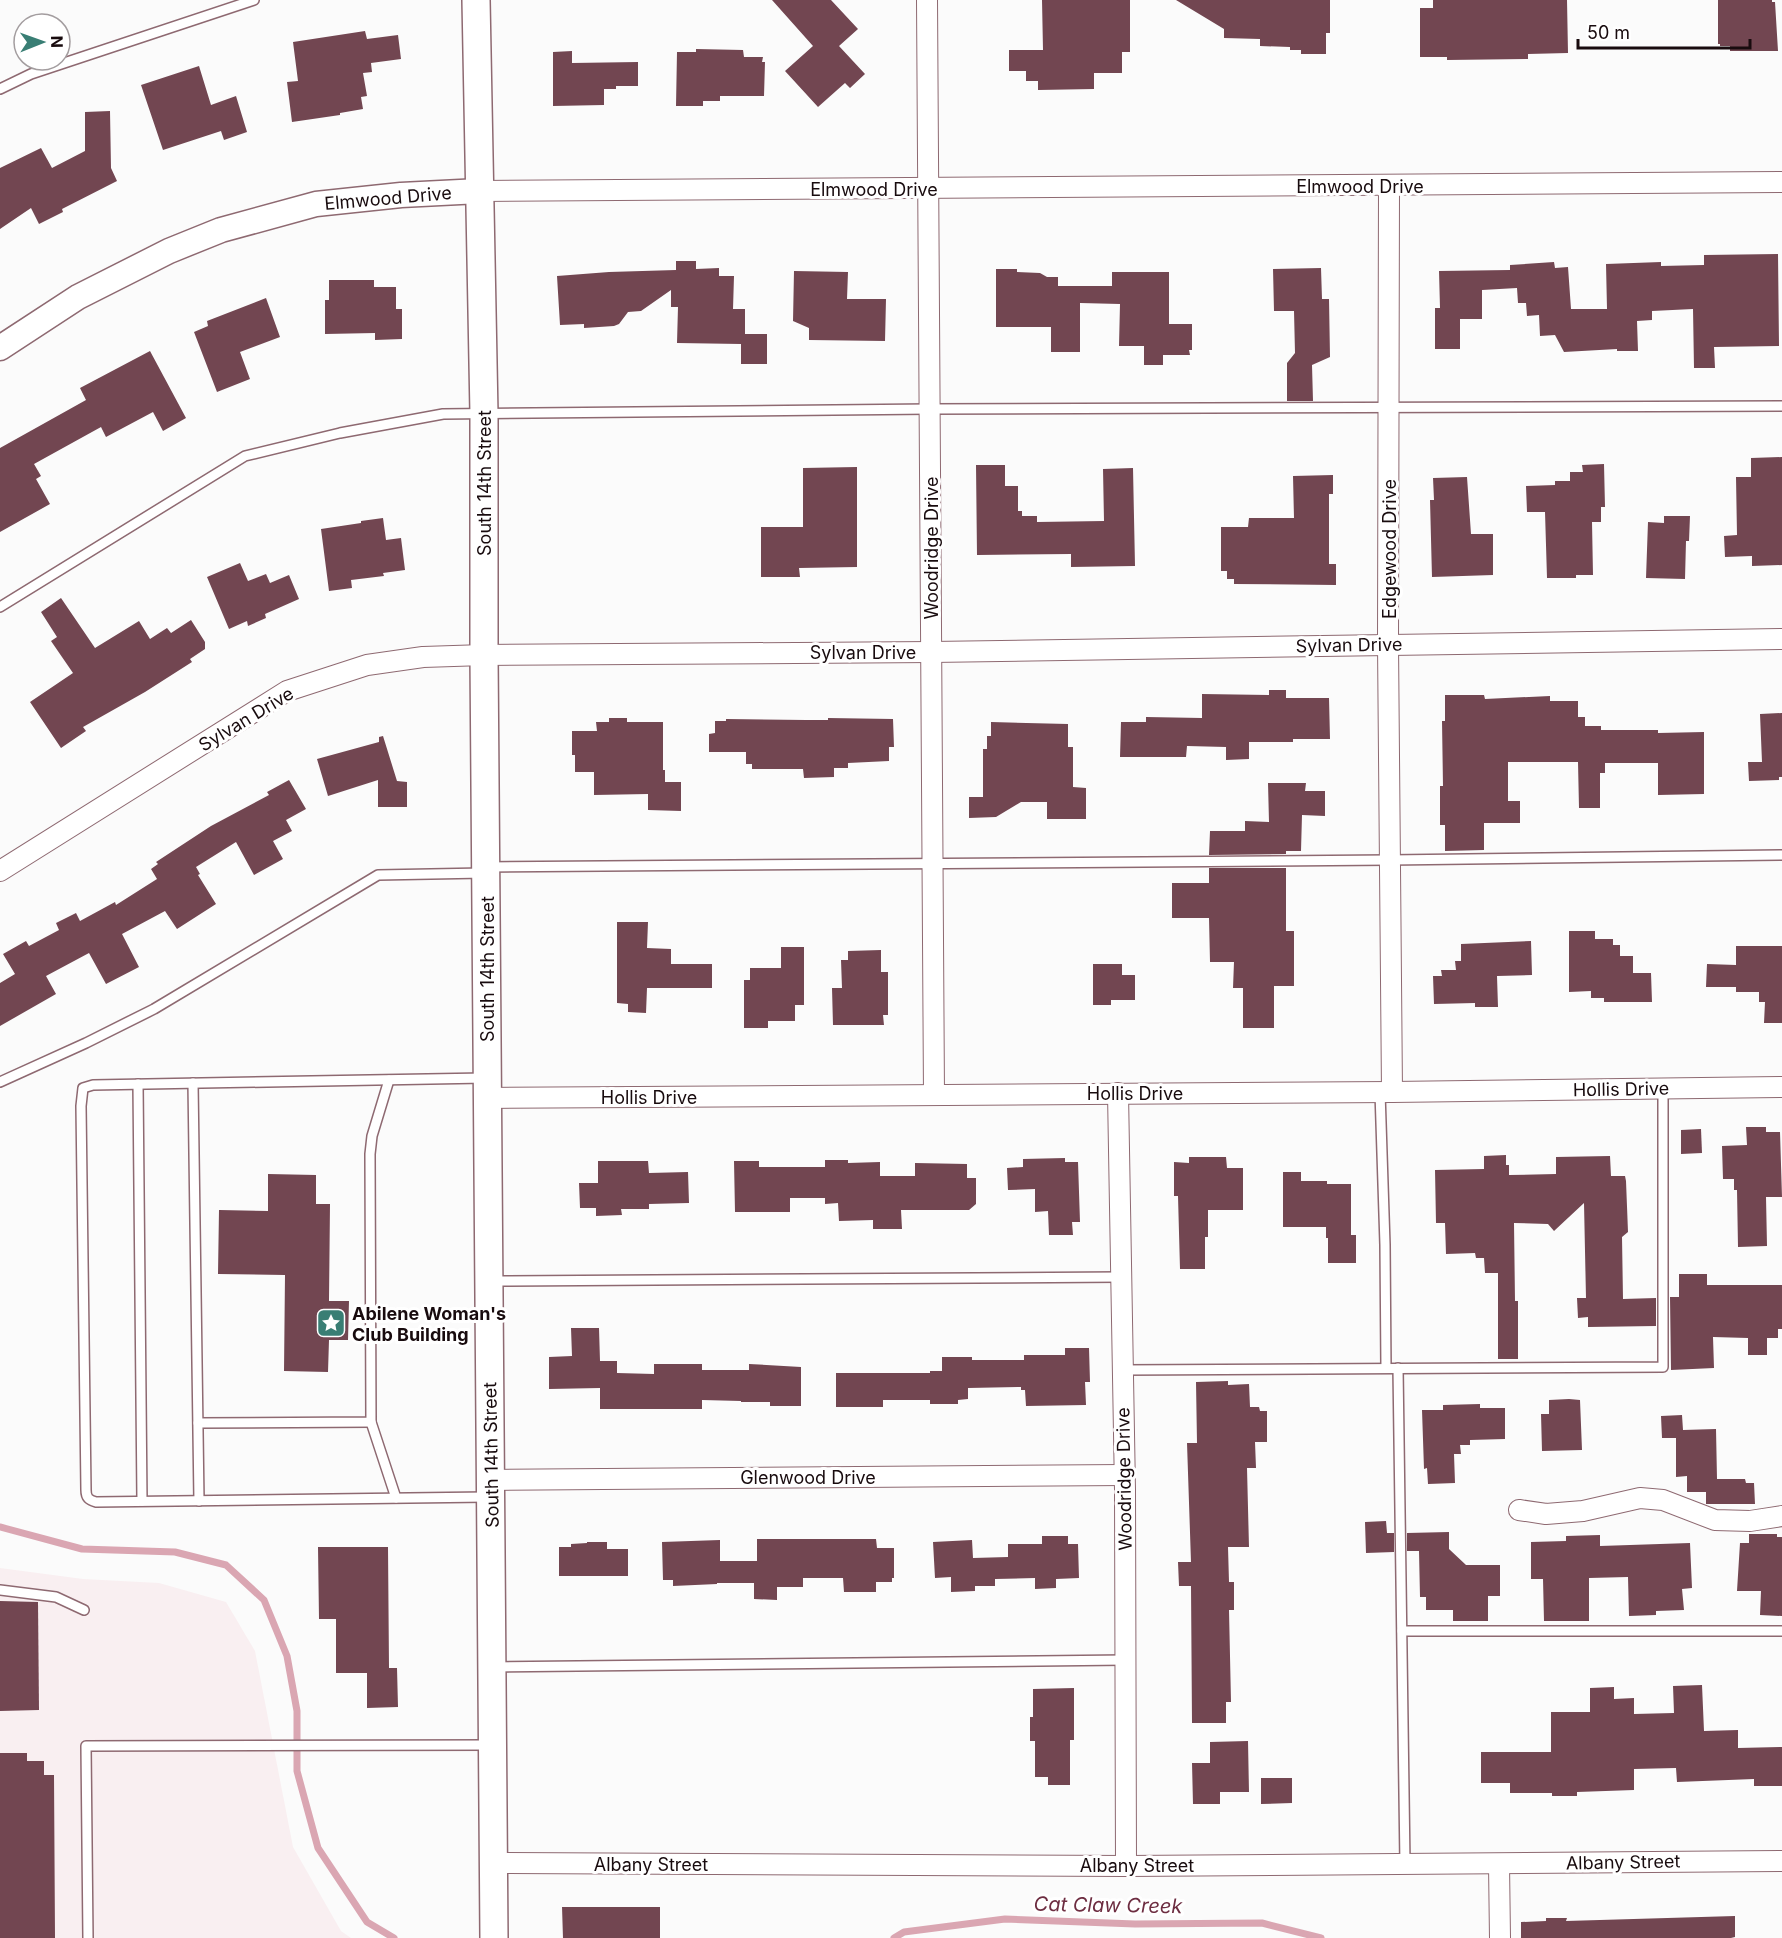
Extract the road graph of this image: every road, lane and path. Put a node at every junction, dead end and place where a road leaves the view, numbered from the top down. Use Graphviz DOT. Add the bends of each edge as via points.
graph roads {
  1 [pos="254,0"];
  2 [pos="476,0"];
  3 [pos="927,0"];
  4 [pos="0,89"];
  5 [pos="1782,182"];
  6 [pos="1389,185"];
  7 [pos="928,189"];
  8 [pos="480,191"];
  9 [pos="0,348"];
  10 [pos="1782,406"];
  11 [pos="1388,408"];
  12 [pos="930,409"];
  13 [pos="484,414"];
  14 [pos="0,607"];
  15 [pos="1782,639"];
  16 [pos="1388,644"];
  17 [pos="932,651"];
  18 [pos="484,655"];
  19 [pos="1782,855"];
  20 [pos="1390,860"];
  21 [pos="933,863"];
  22 [pos="486,870"];
  23 [pos="0,871"];
  24 [pos="389,1080"];
  25 [pos="0,1082"];
  26 [pos="193,1083"];
  27 [pos="138,1084"];
  28 [pos="1782,1087"];
  29 [pos="487,1088"];
  30 [pos="1663,1088"];
  31 [pos="1386,1092"];
  32 [pos="1118,1093"];
  33 [pos="934,1095"];
  34 [pos="1121,1277"];
  35 [pos="490,1281"];
  36 [pos="1386,1368"];
  37 [pos="1398,1368"];
  38 [pos="1123,1370"];
  39 [pos="370,1422"];
  40 [pos="198,1423"];
  41 [pos="1125,1475"];
  42 [pos="492,1488"];
  43 [pos="396,1498"];
  44 [pos="199,1501"];
  45 [pos="142,1502"];
  46 [pos="1519,1510"];
  47 [pos="1782,1516"];
  48 [pos="0,1590"];
  49 [pos="84,1610"];
  50 [pos="1402,1630"];
  51 [pos="1782,1631"];
  52 [pos="1125,1660"];
  53 [pos="493,1667"];
  54 [pos="493,1745"];
  55 [pos="1782,1861"];
  56 [pos="493,1863"];
  57 [pos="1405,1864"];
  58 [pos="1499,1864"];
  59 [pos="1126,1866"];
  60 [pos="494,1936"];
  61 [pos="88,1938"];
  62 [pos="1500,1938"];
  1 -- 4 [label="lane" via="31,74"];
  2 -- 8 [label="main road, South 14th Street"];
  3 -- 7 [label="street, Woodridge Drive"];
  5 -- 6 [label="street, Elmwood Drive"];
  6 -- 7 [label="street, Elmwood Drive"];
  6 -- 11 [label="street, Edgewood Drive"];
  7 -- 8 [label="street, Elmwood Drive"];
  7 -- 12 [label="street, Woodridge Drive"];
  8 -- 9 [label="street, Elmwood Drive" via="316,204 221,230 168,251 78,297"];
  8 -- 13 [label="main road, South 14th Street"];
  10 -- 11 [label="lane"];
  11 -- 12 [label="lane"];
  11 -- 16 [label="street, Edgewood Drive"];
  12 -- 13 [label="lane"];
  12 -- 17 [label="street, Woodridge Drive"];
  13 -- 14 [label="lane" via="443,414 245,456"];
  13 -- 18 [label="main road, South 14th Street"];
  15 -- 16 [label="street, Sylvan Drive"];
  16 -- 17 [label="street, Sylvan Drive"];
  16 -- 20 [label="street, Edgewood Drive"];
  17 -- 18 [label="street, Sylvan Drive"];
  17 -- 21 [label="street, Woodridge Drive"];
  18 -- 22 [label="main road, South 14th Street"];
  18 -- 23 [label="street, Sylvan Drive" via="423,657 366,665 287,691"];
  19 -- 20 [label="lane"];
  20 -- 21 [label="lane"];
  20 -- 31 [label="street, Edgewood Drive"];
  21 -- 22 [label="lane"];
  21 -- 33 [label="street, Woodridge Drive"];
  22 -- 25 [label="lane" via="378,875 154,1009"];
  22 -- 29 [label="main road, South 14th Street"];
  24 -- 26 [label="lane"];
  24 -- 29 [label="lane"];
  24 -- 39 [label="lane" via="370,1154"];
  26 -- 27 [label="lane"];
  26 -- 40 [label="lane"];
  27 -- 45 [label="lane"];
  27 -- 45 [label="lane" via="83,1088 81,1106 86,1496 96,1502"];
  28 -- 30 [label="street, Hollis Drive"];
  29 -- 33 [label="street, Hollis Drive"];
  29 -- 35 [label="main road, South 14th Street"];
  30 -- 31 [label="street, Hollis Drive"];
  30 -- 37 [label="lane" via="1663,1367"];
  31 -- 32 [label="street, Hollis Drive"];
  31 -- 36 [label="lane"];
  32 -- 33 [label="street, Hollis Drive"];
  32 -- 34 [label="street, Woodridge Drive"];
  34 -- 35 [label="lane"];
  34 -- 38 [label="street, Woodridge Drive"];
  35 -- 42 [label="main road, South 14th Street"];
  36 -- 37 [label="lane"];
  36 -- 38 [label="lane"];
  37 -- 50 [label="lane"];
  38 -- 41 [label="street, Woodridge Drive"];
  39 -- 40 [label="lane"];
  39 -- 43 [label="lane"];
  40 -- 44 [label="lane"];
  41 -- 42 [label="street, Glenwood Drive"];
  41 -- 52 [label="street, Woodridge Drive"];
  42 -- 43 [label="lane"];
  42 -- 53 [label="main road, South 14th Street"];
  43 -- 44 [label="lane"];
  44 -- 45 [label="lane"];
  46 -- 47 [label="street" via="1546,1514 1583,1511 1640,1498 1663,1500 1715,1520 1750,1521"];
  48 -- 49 [label="lane" via="56,1597"];
  50 -- 51 [label="lane"];
  50 -- 57 [label="lane"];
  52 -- 53 [label="lane"];
  52 -- 59 [label="street, Woodridge Drive"];
  53 -- 54 [label="main road, South 14th Street"];
  54 -- 56 [label="main road, South 14th Street"];
  54 -- 61 [label="lane" via="86,1746"];
  55 -- 58 [label="street, Albany Street"];
  56 -- 59 [label="street, Albany Street"];
  56 -- 60 [label="main road, South 14th Street"];
  57 -- 58 [label="street, Albany Street"];
  57 -- 59 [label="street, Albany Street"];
  58 -- 62 [label="street"];
}
